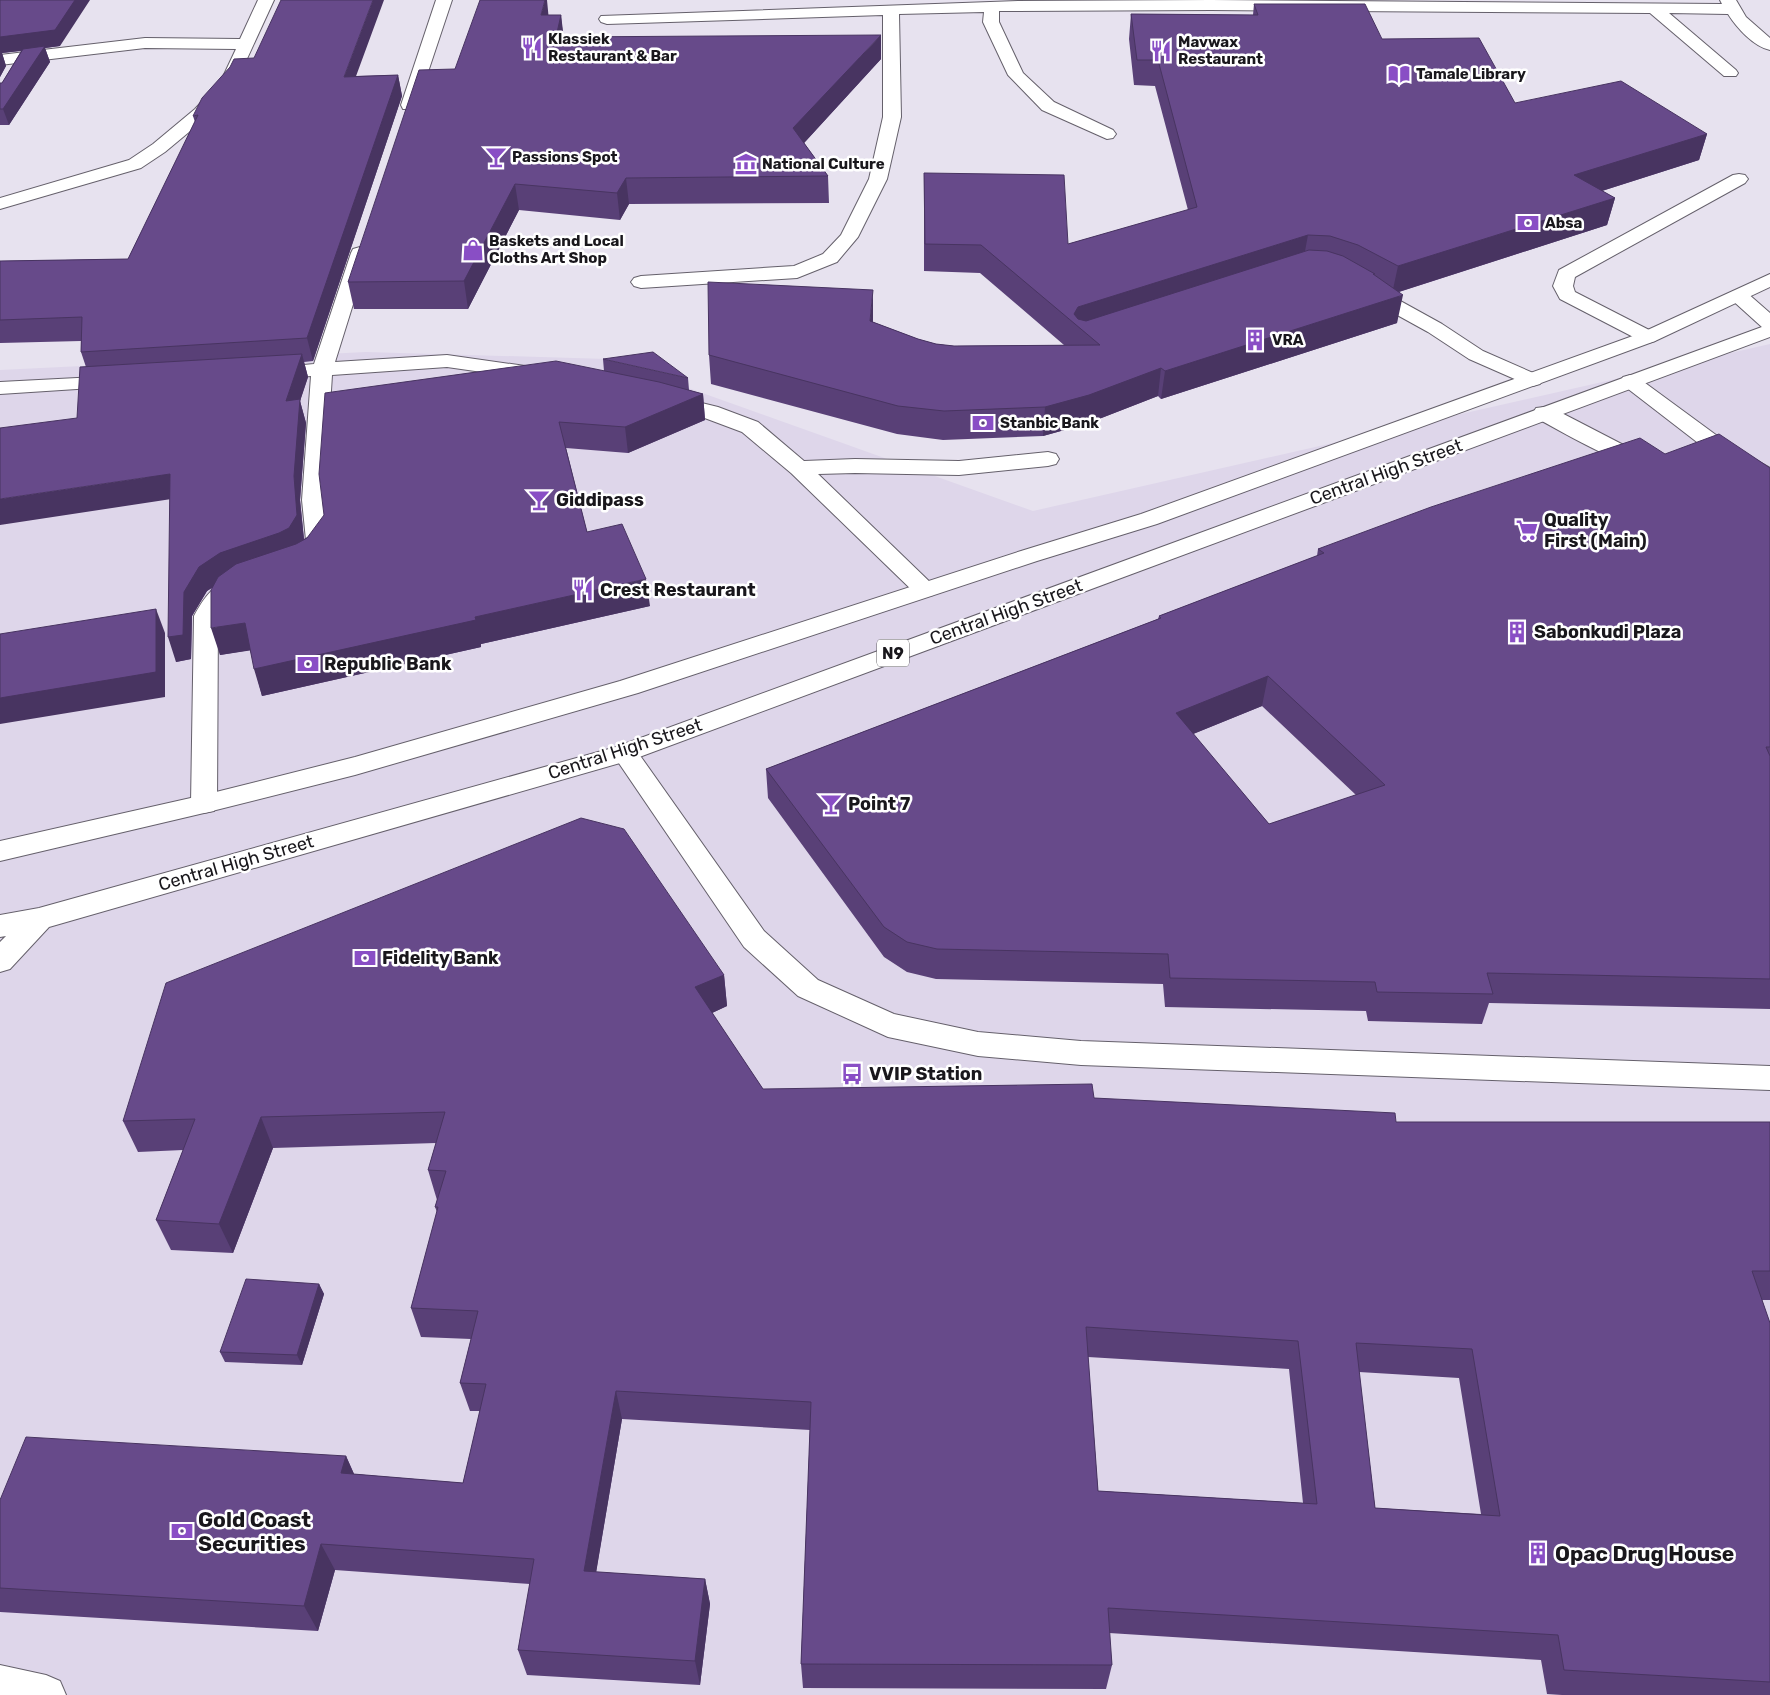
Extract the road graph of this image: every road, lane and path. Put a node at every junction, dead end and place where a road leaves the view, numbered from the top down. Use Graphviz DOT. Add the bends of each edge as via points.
graph roads {
  1 [pos="266,0"];
  2 [pos="444,0"];
  3 [pos="1210,2"];
  4 [pos="1729,4"];
  5 [pos="992,7"];
  6 [pos="1653,8"];
  7 [pos="891,10"];
  8 [pos="607,19"];
  9 [pos="1766,40"];
  10 [pos="246,44"];
  11 [pos="0,60"];
  12 [pos="1730,73"];
  13 [pos="403,123"];
  14 [pos="1107,134"];
  15 [pos="1739,179"];
  16 [pos="0,204"];
  17 [pos="366,237"];
  18 [pos="1770,280"];
  19 [pos="641,282"];
  20 [pos="1354,283"];
  21 [pos="1739,296"];
  22 [pos="1770,324"];
  23 [pos="1770,330"];
  24 [pos="1648,336"];
  25 [pos="322,370"];
  26 [pos="254,374"];
  27 [pos="561,379"];
  28 [pos="136,380"];
  29 [pos="1534,380"];
  30 [pos="1630,381"];
  31 [pos="0,388"];
  32 [pos="645,396"];
  33 [pos="1544,413"];
  34 [pos="1723,451"];
  35 [pos="1696,455"];
  36 [pos="1048,459"];
  37 [pos="1669,460"];
  38 [pos="799,468"];
  39 [pos="1770,477"];
  40 [pos="925,590"];
  41 [pos="625,753"];
  42 [pos="204,804"];
  43 [pos="0,851"];
  44 [pos="39,919"];
  45 [pos="0,926"];
  46 [pos="0,961"];
  47 [pos="1770,1078"];
  48 [pos="0,1685"];
  49 [pos="46,1695"];
  1 -- 10 [label="main road"];
  2 -- 13 [label="main road"];
  3 -- 5 [label="main road"];
  3 -- 6 [label="main road"];
  4 -- 6 [label="main road"];
  4 -- 9 [label="main road" via="1742,23"];
  5 -- 7 [label="main road"];
  5 -- 14 [label="main road" via="991,22 1016,75 1048,106"];
  6 -- 12 [label="main road"];
  7 -- 8 [label="main road"];
  7 -- 19 [label="main road" via="892,117 878,180 843,244 830,258 797,272"];
  10 -- 11 [label="main road" via="145,43 17,66"];
  10 -- 16 [label="main road" via="228,82 201,112 135,164"];
  15 -- 24 [label="main road" via="1566,274 1563,286 1567,295"];
  17 -- 25 [label="main road"];
  18 -- 21 [label="main road, Central High Street"];
  20 -- 29 [label="main road" via="1476,355"];
  21 -- 22 [label="main road"];
  21 -- 24 [label="main road, Central High Street"];
  23 -- 30 [label="main road, Central High Street / N9"];
  24 -- 29 [label="main road, Central High Street"];
  25 -- 26 [label="main road"];
  25 -- 27 [label="main road" via="448,361"];
  25 -- 42 [label="main road" via="314,500 318,540 305,558 295,564 236,584 216,598 206,616"];
  28 -- 31 [label="main road"];
  29 -- 40 [label="main road, Central High Street" via="1149,519"];
  30 -- 33 [label="main road, Central High Street / N9"];
  30 -- 34 [label="main road"];
  32 -- 38 [label="main road" via="710,412 750,427"];
  33 -- 37 [label="main road" via="1629,457 1645,461"];
  33 -- 41 [label="main road, Central High Street / N9"];
  34 -- 35 [label="main road"];
  34 -- 39 [label="main road"];
  36 -- 38 [label="main road" via="959,468"];
  38 -- 40 [label="main road"];
  40 -- 42 [label="main road, Central High Street" via="629,687 355,766"];
  41 -- 44 [label="main road, Central High Street / N9"];
  41 -- 47 [label="main road" via="754,939 808,988 888,1025 978,1044 1081,1053"];
  42 -- 43 [label="main road, Central High Street"];
  44 -- 45 [label="main road, Central High Street / N9"];
  44 -- 46 [label="main road"];
  48 -- 49 [label="main road"];
}
